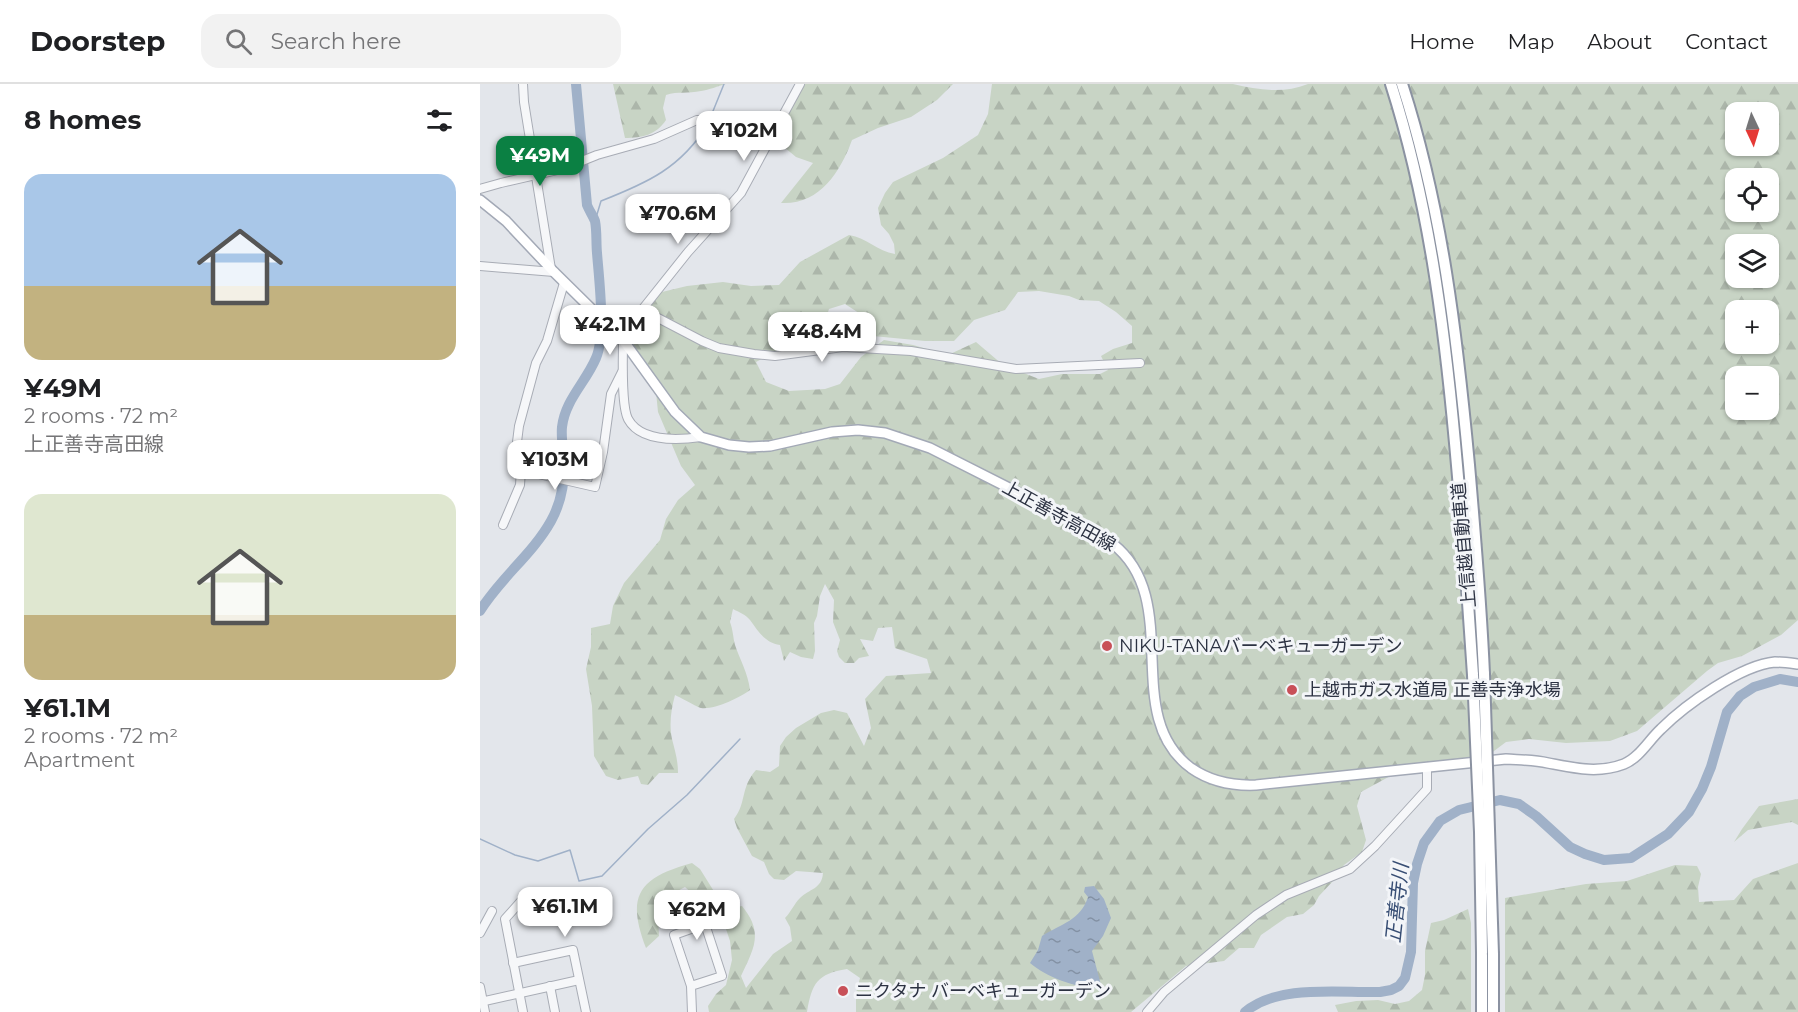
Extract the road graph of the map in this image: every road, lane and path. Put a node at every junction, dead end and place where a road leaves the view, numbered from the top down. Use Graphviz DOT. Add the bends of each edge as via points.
graph roads {
  1 [pos="523,84"];
  2 [pos="800,84"];
  3 [pos="1391,84"];
  4 [pos="1402,84"];
  5 [pos="769,143"];
  6 [pos="536,175"];
  7 [pos="480,189"];
  8 [pos="480,200"];
  9 [pos="480,266"];
  10 [pos="552,271"];
  11 [pos="564,283"];
  12 [pos="637,316"];
  13 [pos="620,338"];
  14 [pos="1140,363"];
  15 [pos="622,372"];
  16 [pos="701,436"];
  17 [pos="521,470"];
  18 [pos="503,525"];
  19 [pos="1798,664"];
  20 [pos="1479,674"];
  21 [pos="1427,769"];
  22 [pos="522,900"];
  23 [pos="492,912"];
  24 [pos="480,933"];
  25 [pos="1487,954"];
  26 [pos="513,963"];
  27 [pos="579,980"];
  28 [pos="550,986"];
  29 [pos="691,986"];
  30 [pos="480,987"];
  31 [pos="519,993"];
  32 [pos="481,1001"];
  33 [pos="485,1012"];
  34 [pos="523,1012"];
  35 [pos="555,1012"];
  36 [pos="586,1012"];
  37 [pos="692,1012"];
  38 [pos="1147,1012"];
  39 [pos="1482,1012"];
  40 [pos="1493,1012"];
  1 -- 6 [label="street"];
  2 -- 5 [label="street"];
  3 -- 20 [label="highway, 上信越自動車道" via="1416,175 1441,315"];
  4 -- 20 [label="highway, 上信越自動車道" via="1436,217 1454,326 1474,532"];
  5 -- 6 [label="street" via="712,120 697,120 654,139"];
  5 -- 12 [label="street" via="741,193"];
  6 -- 7 [label="street"];
  6 -- 10 [label="street"];
  8 -- 10 [label="main road, 上正善寺高田線" via="506,221"];
  9 -- 10 [label="street"];
  10 -- 11 [label="main road, 上正善寺高田線"];
  11 -- 13 [label="main road, 上正善寺高田線"];
  11 -- 17 [label="street" via="519,426"];
  12 -- 13 [label="street"];
  12 -- 14 [label="street" via="658,318 719,348 775,356 843,347 911,351 1016,369"];
  13 -- 15 [label="street"];
  13 -- 16 [label="main road, 上正善寺高田線" via="675,412"];
  15 -- 16 [label="street" via="628,418 634,426 657,437"];
  15 -- 17 [label="street" via="611,394 595,487"];
  16 -- 21 [label="main road, 上正善寺高田線" via="750,447 832,432 885,434 930,448 1113,543 1133,565 1148,605 1155,701 1161,729 1179,758 1212,780 1239,786"];
  17 -- 18 [label="street" via="520,485"];
  19 -- 21 [label="main road, 上正善寺高田線" via="1762,665 1715,687 1668,722 1634,759 1617,766 1590,771 1506,759"];
  20 -- 25 [label="highway, 上信越自動車道, bridge"];
  21 -- 38 [label="street" via="1427,789 1350,869 1286,895 1256,915 1164,992"];
  22 -- 26 [label="street" via="505,919"];
  23 -- 24 [label="street"];
  25 -- 39 [label="highway, 上信越自動車道"];
  25 -- 40 [label="highway, 上信越自動車道"];
  26 -- 27 [label="street" via="573,950"];
  26 -- 31 [label="street"];
  27 -- 28 [label="street"];
  27 -- 36 [label="street"];
  28 -- 31 [label="street"];
  28 -- 35 [label="street"];
  29 -- 29 [label="street" via="674,935 705,924 723,976"];
  29 -- 37 [label="street"];
  30 -- 32 [label="street"];
  31 -- 32 [label="street"];
  31 -- 34 [label="street"];
  32 -- 33 [label="street"];
}
